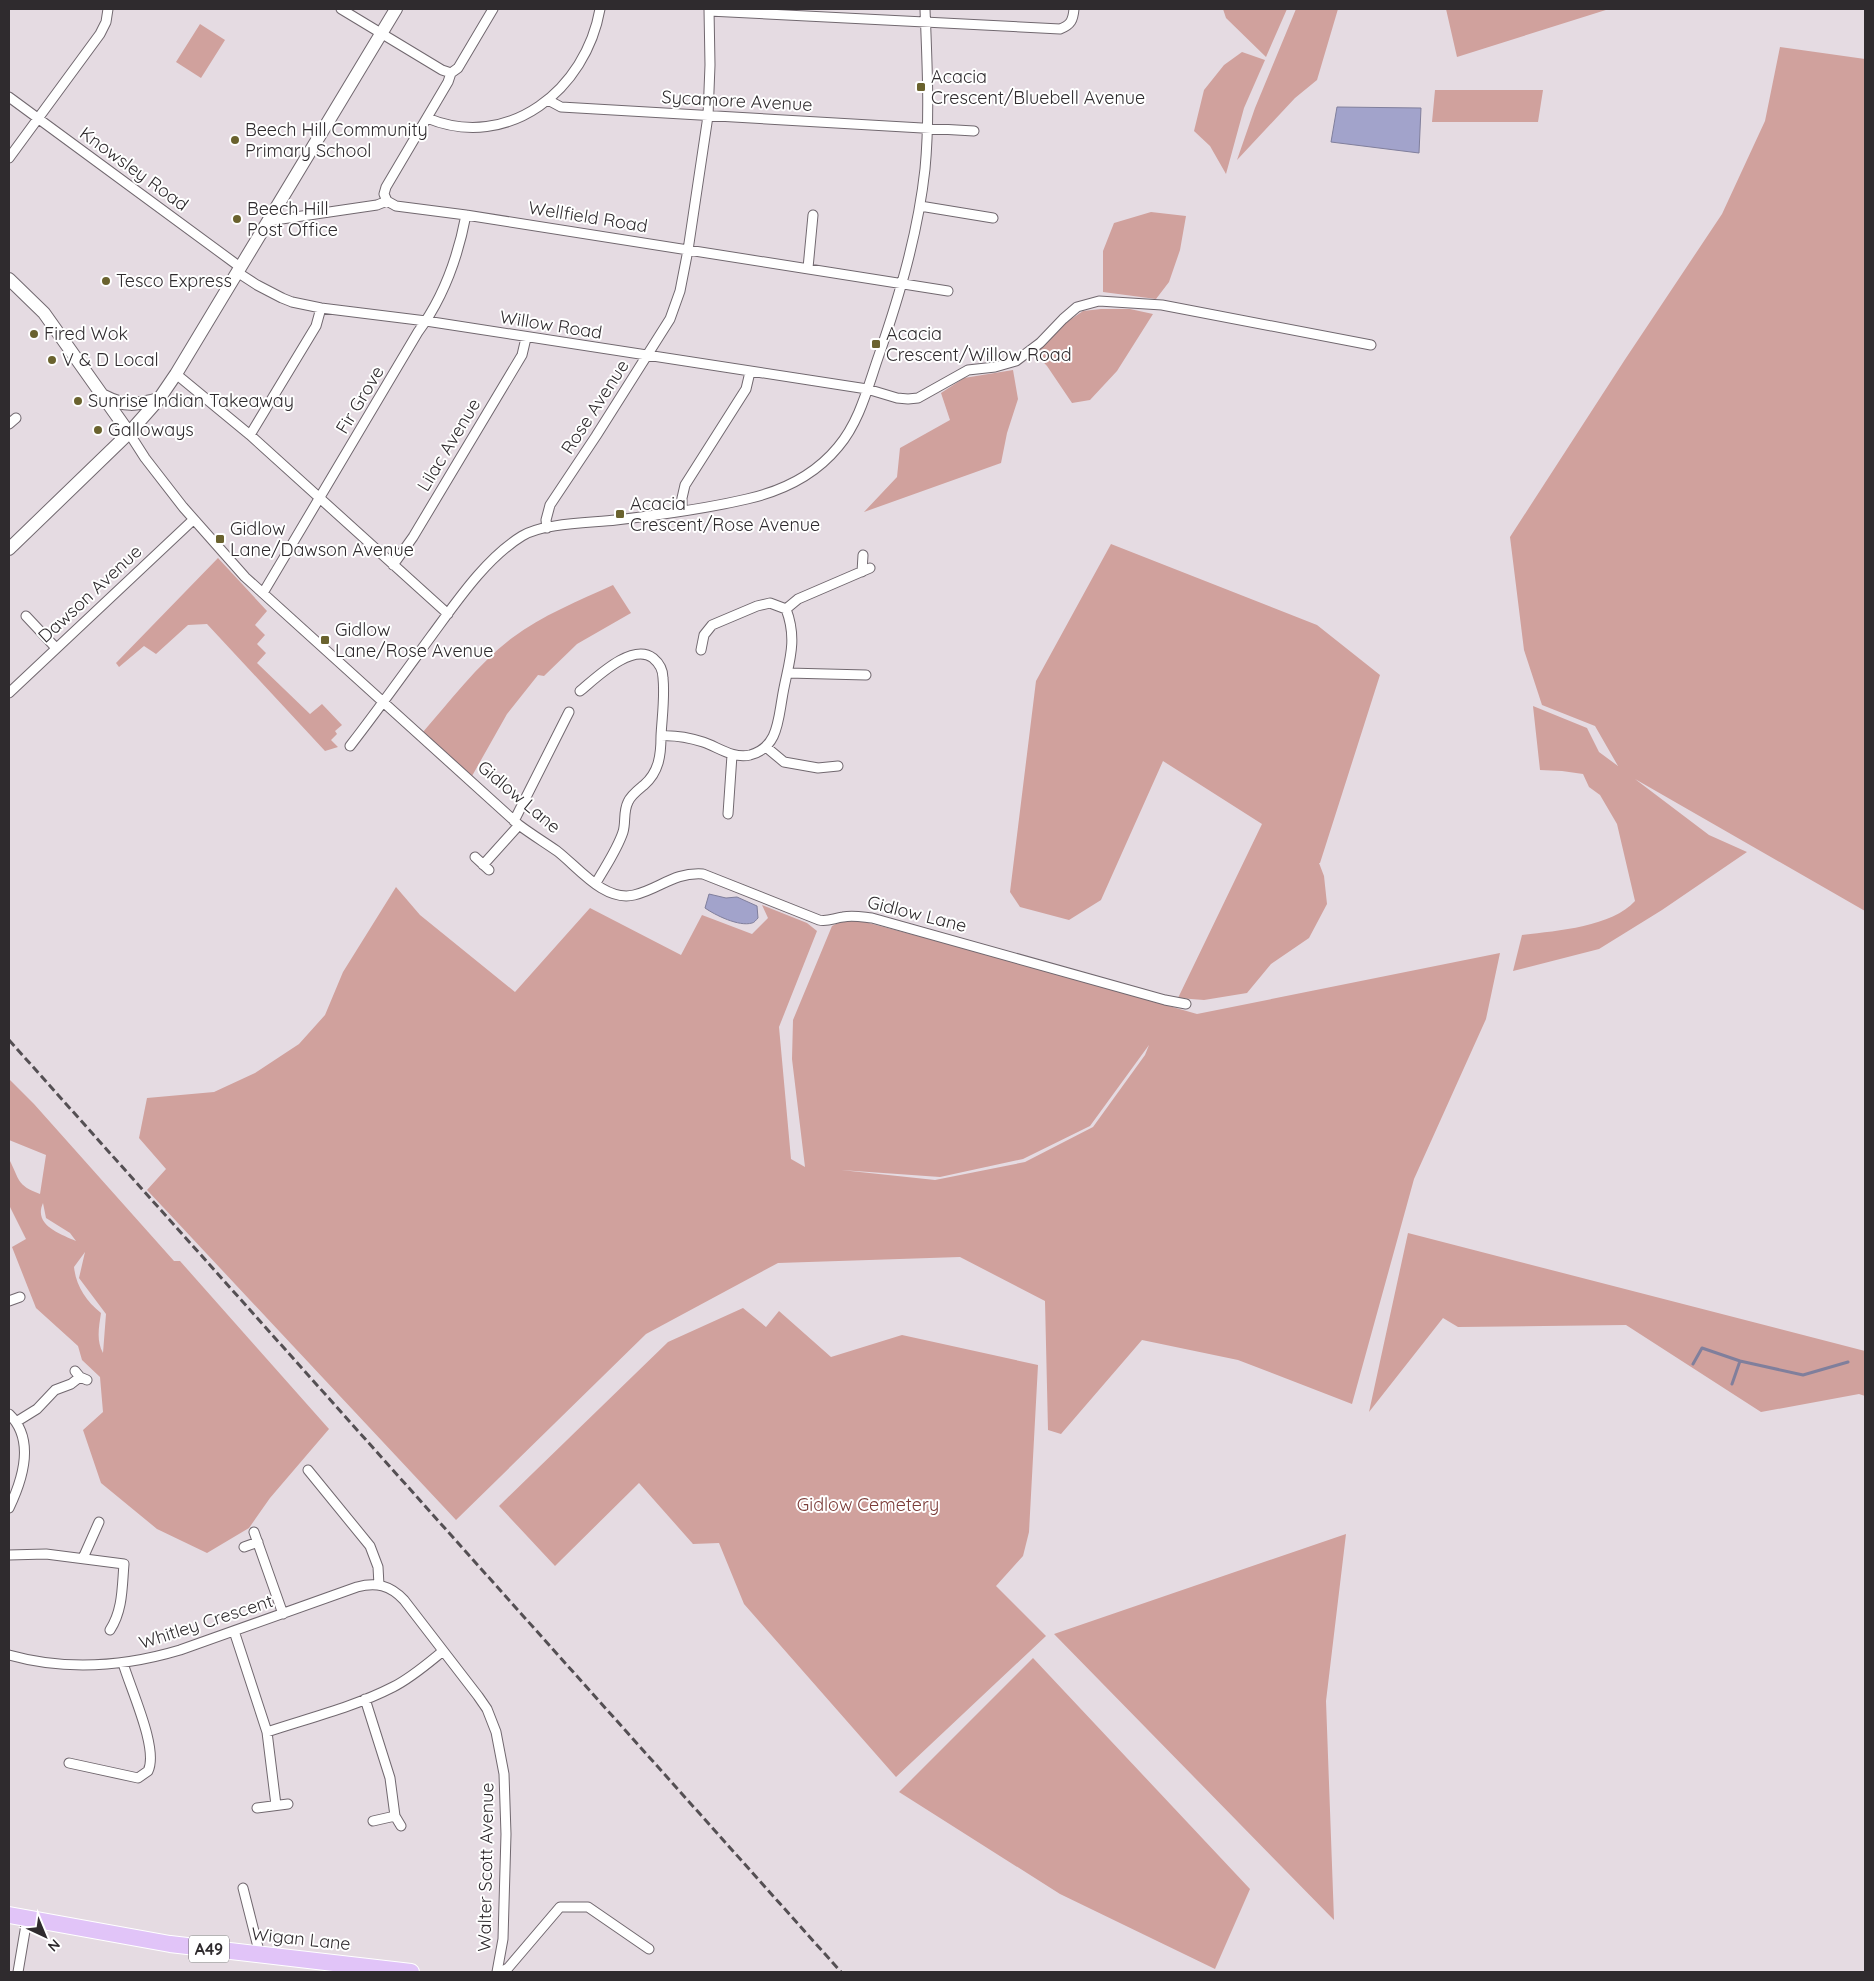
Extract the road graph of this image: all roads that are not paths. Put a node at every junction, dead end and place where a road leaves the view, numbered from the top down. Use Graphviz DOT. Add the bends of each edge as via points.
graph roads {
  1 [pos="108,9"];
  2 [pos="341,9"];
  3 [pos="396,9"];
  4 [pos="493,9"];
  5 [pos="600,9"];
  6 [pos="925,9"];
  7 [pos="1074,9"];
  8 [pos="709,10"];
  9 [pos="926,22"];
  10 [pos="381,33"];
  11 [pos="451,73"];
  12 [pos="9,97"];
  13 [pos="548,100"];
  14 [pos="708,116"];
  15 [pos="427,118"];
  16 [pos="38,119"];
  17 [pos="927,128"];
  18 [pos="974,131"];
  19 [pos="9,158"];
  20 [pos="387,201"];
  21 [pos="920,206"];
  22 [pos="466,215"];
  23 [pos="813,215"];
  24 [pos="993,218"];
  25 [pos="268,221"];
  26 [pos="688,250"];
  27 [pos="808,268"];
  28 [pos="239,269"];
  29 [pos="9,278"];
  30 [pos="903,283"];
  31 [pos="948,290"];
  32 [pos="321,308"];
  33 [pos="426,321"];
  34 [pos="526,338"];
  35 [pos="1371,345"];
  36 [pos="647,355"];
  37 [pos="750,372"];
  38 [pos="176,374"];
  39 [pos="867,389"];
  40 [pos="104,396"];
  41 [pos="159,399"];
  42 [pos="16,418"];
  43 [pos="9,424"];
  44 [pos="129,433"];
  45 [pos="250,435"];
  46 [pos="320,498"];
  47 [pos="682,511"];
  48 [pos="193,520"];
  49 [pos="546,528"];
  50 [pos="9,549"];
  51 [pos="863,555"];
  52 [pos="393,565"];
  53 [pos="263,593"];
  54 [pos="786,609"];
  55 [pos="448,614"];
  56 [pos="26,616"];
  57 [pos="56,648"];
  58 [pos="700,650"];
  59 [pos="788,673"];
  60 [pos="866,675"];
  61 [pos="580,690"];
  62 [pos="9,693"];
  63 [pos="384,702"];
  64 [pos="570,712"];
  65 [pos="661,736"];
  66 [pos="350,746"];
  67 [pos="766,747"];
  68 [pos="732,755"];
  69 [pos="838,766"];
  70 [pos="728,814"];
  71 [pos="517,823"];
  72 [pos="475,857"];
  73 [pos="596,883"];
  74 [pos="1186,1004"];
  75 [pos="20,1297"];
  76 [pos="9,1301"];
  77 [pos="81,1376"];
  78 [pos="9,1414"];
  79 [pos="16,1422"];
  80 [pos="308,1470"];
  81 [pos="9,1505"];
  82 [pos="99,1522"];
  83 [pos="254,1532"];
  84 [pos="258,1542"];
  85 [pos="244,1547"];
  86 [pos="9,1555"];
  87 [pos="83,1558"];
  88 [pos="379,1585"];
  89 [pos="283,1614"];
  90 [pos="110,1630"];
  91 [pos="234,1631"];
  92 [pos="443,1651"];
  93 [pos="9,1655"];
  94 [pos="123,1664"];
  95 [pos="365,1699"];
  96 [pos="267,1732"];
  97 [pos="69,1763"];
  98 [pos="288,1804"];
  99 [pos="276,1805"];
  100 [pos="257,1808"];
  101 [pos="395,1816"];
  102 [pos="373,1821"];
  103 [pos="401,1826"];
  104 [pos="243,1888"];
  105 [pos="9,1915"];
  106 [pos="28,1919"];
  107 [pos="649,1949"];
  108 [pos="260,1955"];
  109 [pos="18,1972"];
  110 [pos="411,1972"];
  111 [pos="498,1972"];
  1 -- 16 [label="street" via="100,34"];
  2 -- 10 [label="street"];
  3 -- 10 [label="street"];
  4 -- 11 [label="street" via="458,68"];
  5 -- 13 [label="street" via="586,54 567,82"];
  6 -- 9 [label="street"];
  7 -- 9 [label="street" via="1074,19 1060,29"];
  8 -- 9 [label="street"];
  8 -- 14 [label="street, Rose Avenue"];
  9 -- 17 [label="street"];
  10 -- 11 [label="street"];
  10 -- 25 [label="street"];
  11 -- 15 [label="street"];
  12 -- 16 [label="street, Knowsley Road"];
  13 -- 14 [label="street, Sycamore Avenue" via="561,107"];
  13 -- 15 [label="street" via="513,120 479,127 447,124"];
  14 -- 17 [label="street, Sycamore Avenue"];
  14 -- 26 [label="street, Rose Avenue"];
  15 -- 20 [label="street" via="386,187"];
  16 -- 19 [label="street"];
  16 -- 28 [label="street, Knowsley Road"];
  17 -- 18 [label="street, Sycamore Avenue"];
  17 -- 21 [label="street"];
  20 -- 22 [label="street, Wellfield Road" via="396,206"];
  20 -- 25 [label="street"];
  21 -- 24 [label="street"];
  21 -- 30 [label="street"];
  22 -- 26 [label="street, Wellfield Road"];
  22 -- 33 [label="street, Fir Grove" via="451,273"];
  23 -- 27 [label="street"];
  25 -- 28 [label="street"];
  26 -- 27 [label="street, Wellfield Road"];
  26 -- 36 [label="street, Rose Avenue" via="680,291 670,319"];
  27 -- 30 [label="street, Wellfield Road"];
  28 -- 32 [label="street, Willow Road" via="256,284 282,298"];
  28 -- 38 [label="street"];
  29 -- 40 [label="street, Gidlow Lane" via="44,313"];
  30 -- 31 [label="street, Wellfield Road"];
  30 -- 39 [label="street"];
  32 -- 33 [label="street, Willow Road"];
  32 -- 45 [label="street" via="316,326"];
  33 -- 34 [label="street, Willow Road"];
  33 -- 46 [label="street, Fir Grove"];
  34 -- 36 [label="street, Willow Road"];
  34 -- 52 [label="street, Lilac Avenue" via="522,355"];
  35 -- 39 [label="street, Willow Road" via="1162,305 1099,301 1077,308 1063,318 1040,343 1016,361 968,370 918,398 897,398"];
  36 -- 37 [label="street, Willow Road"];
  36 -- 49 [label="street, Rose Avenue" via="550,505"];
  37 -- 39 [label="street, Willow Road"];
  37 -- 47 [label="street" via="746,389 685,485"];
  38 -- 41 [label="street"];
  38 -- 45 [label="street"];
  39 -- 47 [label="street" via="858,416 845,438 826,460 802,478 751,498"];
  40 -- 41 [label="street" via="132,405"];
  40 -- 44 [label="street, Gidlow Lane"];
  41 -- 44 [label="street"];
  42 -- 43 [label="street"];
  44 -- 48 [label="street, Gidlow Lane"];
  44 -- 50 [label="street"];
  45 -- 46 [label="street"];
  46 -- 52 [label="street"];
  46 -- 53 [label="street, Fir Grove"];
  47 -- 49 [label="street"];
  48 -- 53 [label="street, Gidlow Lane"];
  48 -- 57 [label="street, Dawson Avenue"];
  49 -- 55 [label="street" via="523,535 512,544 477,578"];
  51 -- 54 [label="street" via="866,570 798,599"];
  52 -- 55 [label="street"];
  53 -- 63 [label="street, Gidlow Lane"];
  54 -- 58 [label="street" via="770,603 712,625 704,635"];
  54 -- 59 [label="street" via="792,631"];
  55 -- 63 [label="street"];
  56 -- 57 [label="street"];
  57 -- 62 [label="street, Dawson Avenue"];
  59 -- 60 [label="street"];
  59 -- 67 [label="street" via="776,733"];
  61 -- 65 [label="street" via="615,663 640,652 650,656 660,664 663,677"];
  63 -- 66 [label="street"];
  63 -- 71 [label="street, Gidlow Lane"];
  64 -- 71 [label="street"];
  65 -- 68 [label="street" via="703,742"];
  65 -- 73 [label="street" via="661,755 656,770 629,800 621,839"];
  67 -- 68 [label="street" via="750,755"];
  67 -- 69 [label="street" via="784,762 818,768"];
  68 -- 70 [label="street"];
  71 -- 72 [label="street" via="486,868"];
  71 -- 73 [label="street, Gidlow Lane"];
  73 -- 74 [label="street, Gidlow Lane" via="626,896 680,875 703,874 819,920 844,916 872,918"];
  75 -- 76 [label="street"];
  77 -- 79 [label="street" via="55,1390 37,1409"];
  78 -- 79 [label="street"];
  79 -- 81 [label="street" via="25,1452"];
  80 -- 88 [label="street" via="370,1546 378,1567"];
  82 -- 87 [label="street"];
  83 -- 84 [label="street"];
  84 -- 85 [label="street"];
  84 -- 89 [label="street"];
  86 -- 87 [label="street"];
  87 -- 90 [label="street" via="124,1564 120,1610"];
  88 -- 89 [label="street, Whitley Crescent" via="357,1587"];
  88 -- 92 [label="street, Walter Scott Avenue" via="400,1596"];
  89 -- 91 [label="street, Whitley Crescent"];
  91 -- 94 [label="street, Whitley Crescent" via="159,1657"];
  91 -- 96 [label="street"];
  92 -- 95 [label="street" via="396,1686"];
  92 -- 111 [label="street, Walter Scott Avenue" via="487,1709 500,1751 506,1805 506,1863 503,1939"];
  93 -- 94 [label="street, Whitley Crescent" via="72,1666"];
  94 -- 97 [label="street" via="143,1719 150,1763 148,1772 138,1778"];
  95 -- 96 [label="street"];
  95 -- 101 [label="street" via="390,1778"];
  96 -- 99 [label="street"];
  98 -- 99 [label="street"];
  99 -- 100 [label="street"];
  101 -- 102 [label="street"];
  101 -- 103 [label="street"];
  104 -- 108 [label="street"];
  105 -- 106 [label="highway, Wigan Lane / A49"];
  106 -- 108 [label="highway, Wigan Lane / A49" via="170,1944"];
  106 -- 109 [label="street"];
  107 -- 111 [label="street" via="588,1907 560,1907 508,1968"];
  108 -- 110 [label="highway, Wigan Lane / A49"];
}
